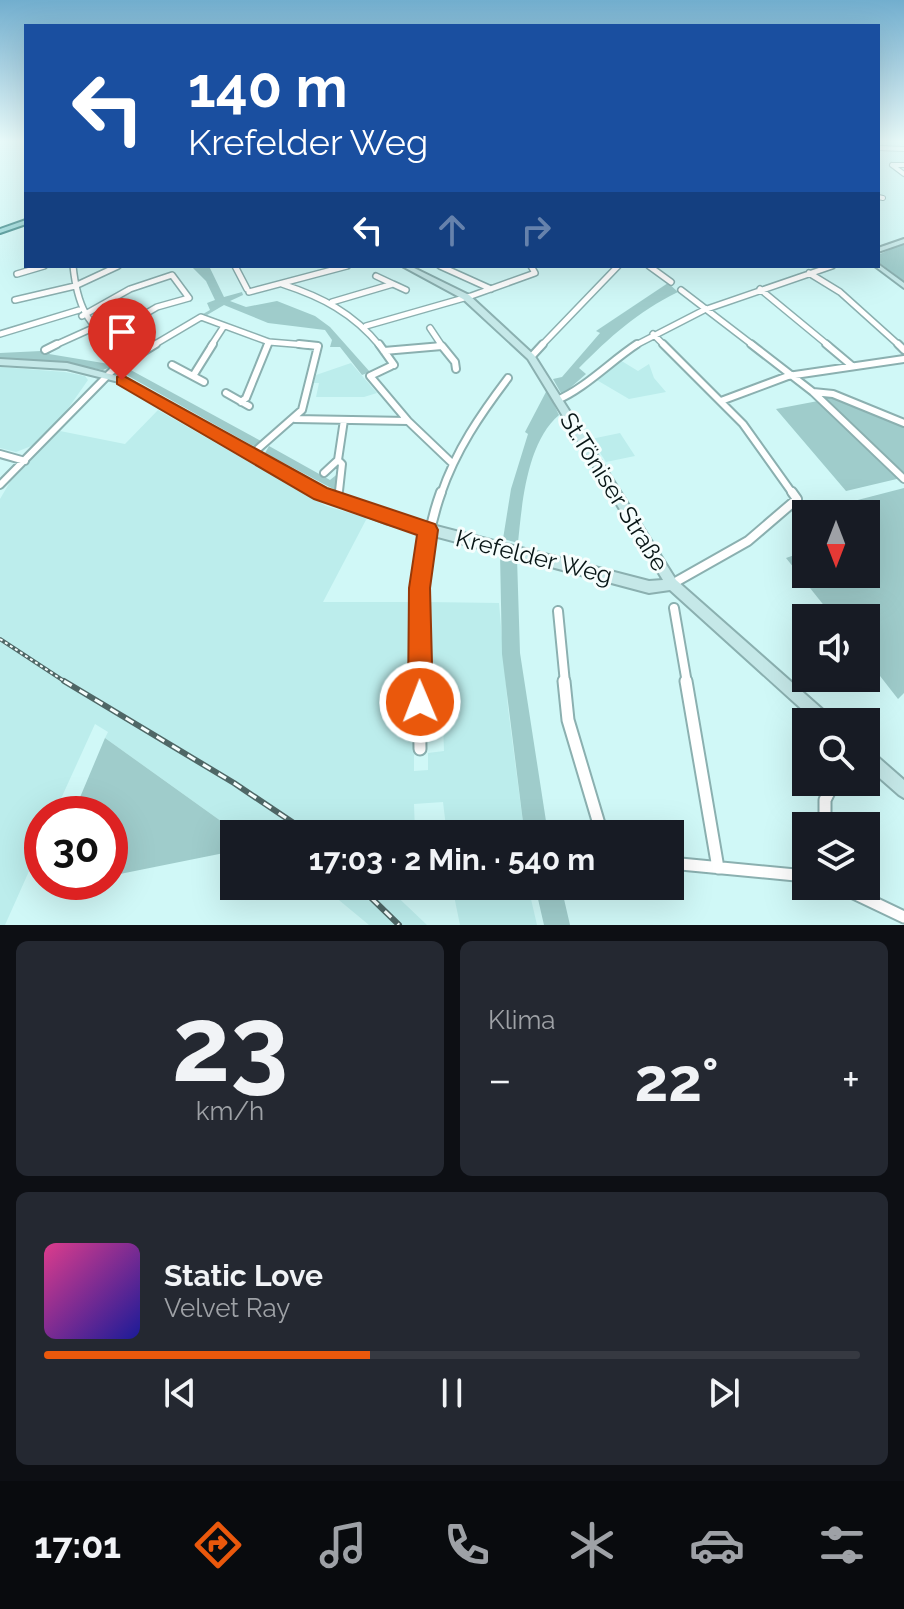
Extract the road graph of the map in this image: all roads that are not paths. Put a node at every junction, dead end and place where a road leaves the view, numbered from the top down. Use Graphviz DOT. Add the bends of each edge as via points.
graph roads {
  1 [pos="24,223"];
  2 [pos="0,231"];
  3 [pos="904,241"];
  4 [pos="880,249"];
  5 [pos="37,268"];
  6 [pos="73,268"];
  7 [pos="114,268"];
  8 [pos="236,268"];
  9 [pos="340,268"];
  10 [pos="409,268"];
  11 [pos="444,268"];
  12 [pos="534,268"];
  13 [pos="616,268"];
  14 [pos="652,268"];
  15 [pos="825,268"];
  16 [pos="880,268"];
  17 [pos="809,273"];
  18 [pos="17,274"];
  19 [pos="376,276"];
  20 [pos="671,282"];
  21 [pos="282,284"];
  22 [pos="393,284"];
  23 [pos="903,285"];
  24 [pos="75,286"];
  25 [pos="491,289"];
  26 [pos="760,289"];
  27 [pos="406,290"];
  28 [pos="681,290"];
  29 [pos="466,297"];
  30 [pos="15,300"];
  31 [pos="332,302"];
  32 [pos="704,310"];
  33 [pos="81,313"];
  34 [pos="224,326"];
  35 [pos="366,326"];
  36 [pos="93,328"];
  37 [pos="430,328"];
  38 [pos="0,334"];
  39 [pos="653,334"];
  40 [pos="106,337"];
  41 [pos="269,342"];
  42 [pos="442,346"];
  43 [pos="45,350"];
  44 [pos="904,350"];
  45 [pos="384,351"];
  46 [pos="138,356"];
  47 [pos="531,357"];
  48 [pos="904,359"];
  49 [pos="0,362"];
  50 [pos="172,365"];
  51 [pos="851,365"];
  52 [pos="456,369"];
  53 [pos="190,374"];
  54 [pos="107,375"];
  55 [pos="788,376"];
  56 [pos="508,378"];
  57 [pos="204,382"];
  58 [pos="813,392"];
  59 [pos="226,393"];
  60 [pos="239,400"];
  61 [pos="557,400"];
  62 [pos="721,401"];
  63 [pos="249,406"];
  64 [pos="295,419"];
  65 [pos="344,420"];
  66 [pos="408,421"];
  67 [pos="904,423"];
  68 [pos="0,454"];
  69 [pos="252,454"];
  70 [pos="338,460"];
  71 [pos="25,461"];
  72 [pos="452,463"];
  73 [pos="324,473"];
  74 [pos="904,479"];
  75 [pos="0,485"];
  76 [pos="339,491"];
  77 [pos="428,530"];
  78 [pos="672,584"];
  79 [pos="674,608"];
  80 [pos="558,611"];
  81 [pos="810,708"];
  82 [pos="420,749"];
  83 [pos="880,769"];
  84 [pos="904,790"];
  85 [pos="598,820"];
  86 [pos="684,864"];
  87 [pos="718,868"];
  88 [pos="792,873"];
  89 [pos="868,900"];
  90 [pos="904,917"];
  1 -- 2 [label="main road"];
  3 -- 4 [label="main road"];
  5 -- 18 [label="street"];
  6 -- 24 [label="street"];
  7 -- 24 [label="street"];
  8 -- 21 [label="street" via="248,291"];
  9 -- 21 [label="street"];
  10 -- 29 [label="main road, St.Töniser Straße"];
  11 -- 25 [label="street"];
  12 -- 25 [label="street" via="535,273"];
  13 -- 47 [label="street"];
  14 -- 20 [label="street"];
  15 -- 17 [label="street"];
  16 -- 23 [label="main road"];
  17 -- 26 [label="street"];
  17 -- 44 [label="street" via="840,292"];
  19 -- 22 [label="street"];
  21 -- 31 [label="street"];
  22 -- 27 [label="street"];
  22 -- 31 [label="street"];
  24 -- 30 [label="street"];
  24 -- 33 [label="street"];
  25 -- 29 [label="street"];
  26 -- 32 [label="street"];
  26 -- 51 [label="street"];
  28 -- 32 [label="street"];
  29 -- 35 [label="street"];
  29 -- 47 [label="main road, St.Töniser Straße"];
  31 -- 35 [label="street"];
  32 -- 39 [label="street"];
  32 -- 55 [label="street"];
  33 -- 36 [label="street"];
  33 -- 38 [label="street"];
  33 -- 40 [label="street" via="172,275 182,285 189,298 157,307"];
  34 -- 41 [label="street"];
  34 -- 46 [label="street" via="201,317"];
  34 -- 53 [label="street" via="202,365"];
  35 -- 45 [label="street"];
  36 -- 40 [label="street"];
  36 -- 43 [label="street"];
  37 -- 42 [label="street"];
  39 -- 61 [label="street"];
  39 -- 62 [label="street"];
  40 -- 46 [label="street"];
  41 -- 60 [label="street" via="249,391"];
  41 -- 64 [label="street" via="318,346"];
  42 -- 45 [label="street"];
  42 -- 52 [label="street"];
  45 -- 66 [label="street" via="392,365 370,376"];
  46 -- 54 [label="street"];
  47 -- 61 [label="main road, St.Töniser Straße"];
  48 -- 51 [label="street"];
  49 -- 54 [label="main road, Krefelder Weg" via="51,364"];
  50 -- 53 [label="street"];
  51 -- 55 [label="street"];
  53 -- 57 [label="street"];
  54 -- 69 [label="main road, Krefelder Weg"];
  54 -- 71 [label="street"];
  55 -- 58 [label="street"];
  55 -- 62 [label="street"];
  56 -- 72 [label="street"];
  58 -- 67 [label="street" via="833,394"];
  58 -- 74 [label="street"];
  59 -- 60 [label="street"];
  60 -- 63 [label="street"];
  61 -- 78 [label="main road, St.Töniser Straße"];
  62 -- 78 [label="street" via="797,499 748,541"];
  64 -- 65 [label="street"];
  64 -- 69 [label="street"];
  65 -- 66 [label="street"];
  65 -- 70 [label="street"];
  66 -- 72 [label="street"];
  68 -- 71 [label="street"];
  69 -- 77 [label="main road, Krefelder Weg" via="321,494"];
  70 -- 73 [label="street"];
  70 -- 76 [label="street"];
  71 -- 75 [label="street"];
  72 -- 77 [label="street"];
  77 -- 78 [label="main road, Krefelder Weg" via="649,587"];
  77 -- 82 [label="street" via="418,623"];
  78 -- 81 [label="main road, St.Töniser Straße"];
  79 -- 87 [label="street"];
  80 -- 85 [label="street" via="568,720"];
  83 -- 84 [label="main road"];
  86 -- 87 [label="street"];
  87 -- 88 [label="street"];
  89 -- 90 [label="street"];
}
